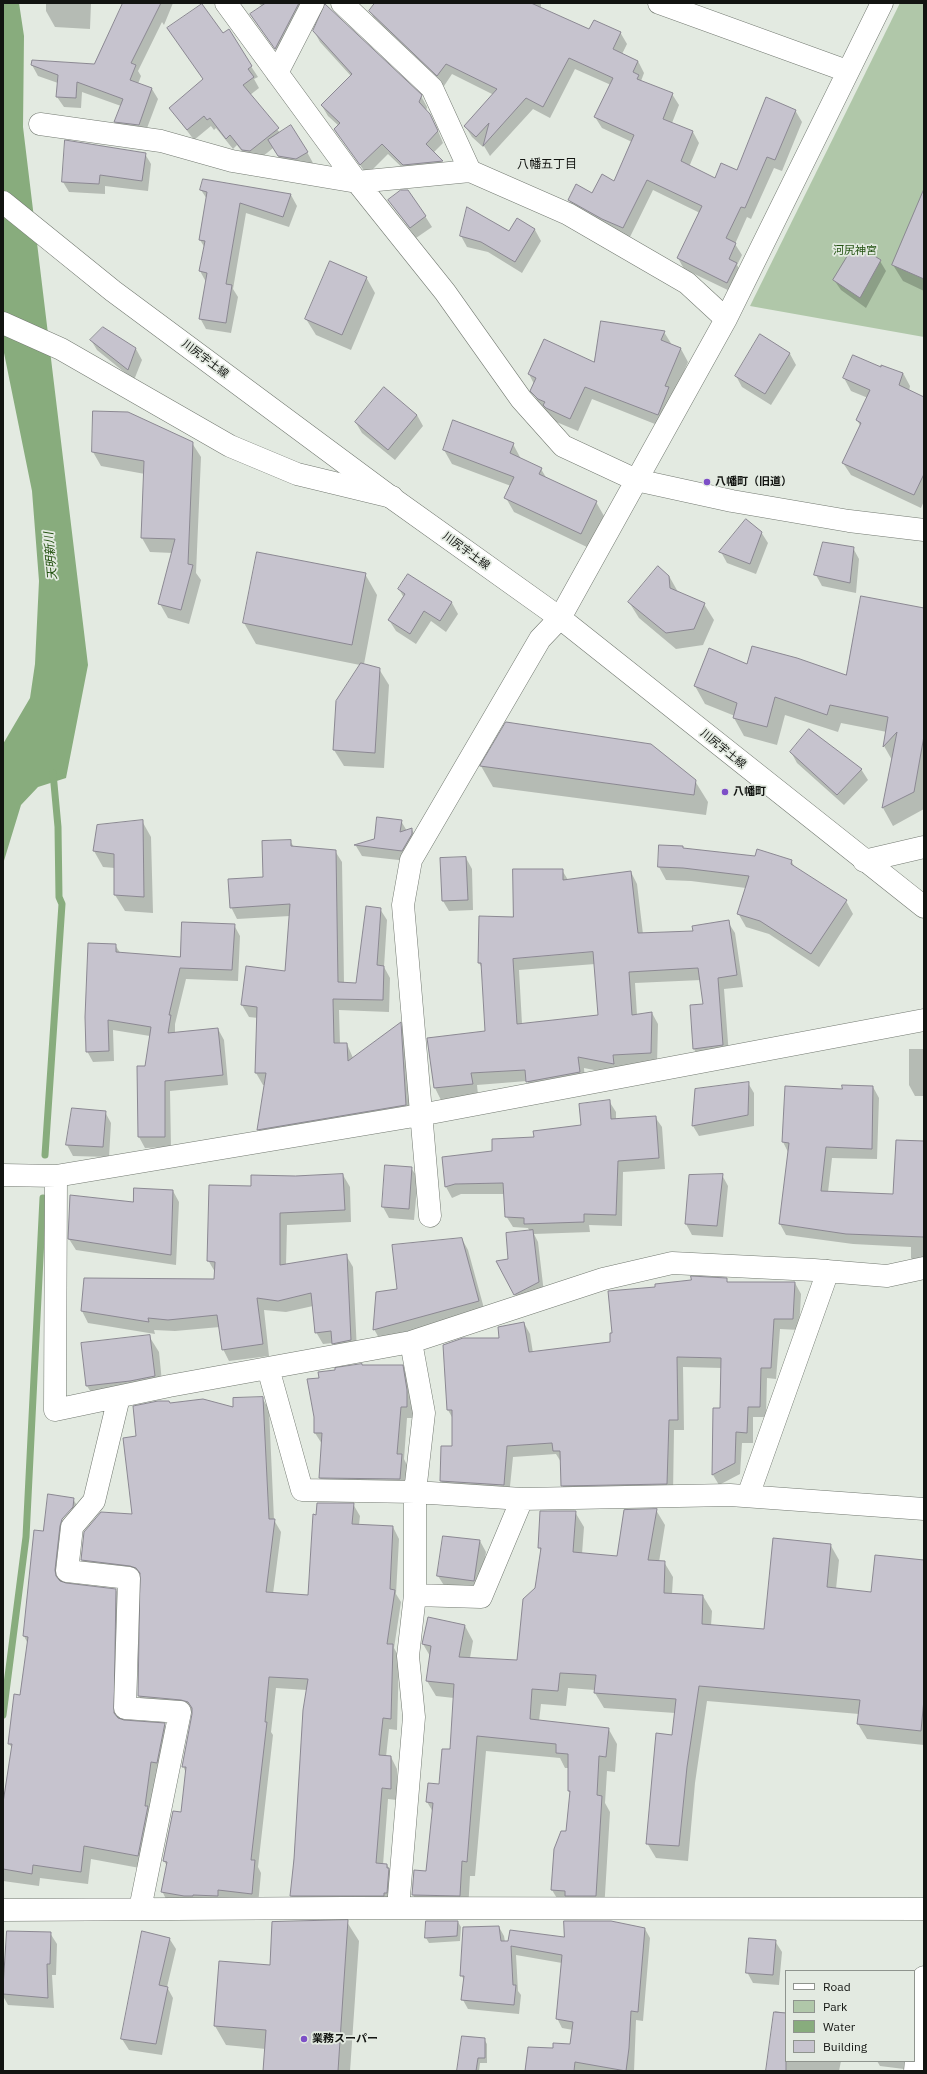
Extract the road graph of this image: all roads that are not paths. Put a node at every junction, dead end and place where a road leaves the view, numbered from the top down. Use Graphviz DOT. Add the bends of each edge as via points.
graph roads {
  1 [pos="226,3"];
  2 [pos="313,3"];
  3 [pos="342,3"];
  4 [pos="660,3"];
  5 [pos="882,3"];
  6 [pos="848,71"];
  7 [pos="277,73"];
  8 [pos="40,124"];
  9 [pos="470,171"];
  10 [pos="357,182"];
  11 [pos="3,202"];
  12 [pos="726,319"];
  13 [pos="3,322"];
  14 [pos="636,480"];
  15 [pos="392,498"];
  16 [pos="924,530"];
  17 [pos="560,618"];
  18 [pos="924,847"];
  19 [pos="864,861"];
  20 [pos="924,908"];
  21 [pos="924,1020"];
  22 [pos="420,1115"];
  23 [pos="3,1175"];
  24 [pos="47,1176"];
  25 [pos="430,1216"];
  26 [pos="924,1268"];
  27 [pos="828,1271"];
  28 [pos="411,1342"];
  29 [pos="268,1368"];
  30 [pos="119,1397"];
  31 [pos="415,1492"];
  32 [pos="748,1496"];
  33 [pos="522,1499"];
  34 [pos="924,1509"];
  35 [pos="415,1595"];
  36 [pos="398,1908"];
  37 [pos="140,1909"];
  38 [pos="924,1909"];
  39 [pos="3,1910"];
  40 [pos="924,1977"];
  41 [pos="915,2071"];
  1 -- 7 [label="street"];
  2 -- 7 [label="street"];
  3 -- 9 [label="street" via="432,88"];
  4 -- 6 [label="street"];
  5 -- 6 [label="street"];
  6 -- 12 [label="street"];
  7 -- 10 [label="street"];
  8 -- 10 [label="street" via="161,141 232,161"];
  9 -- 10 [label="street"];
  9 -- 12 [label="street" via="568,214 687,283"];
  10 -- 14 [label="street" via="445,292 521,399 563,446"];
  11 -- 15 [label="street, 川尻宇土線" via="113,290"];
  12 -- 14 [label="street"];
  13 -- 15 [label="street" via="61,349 230,446 297,474"];
  14 -- 16 [label="street" via="732,501 849,521"];
  14 -- 17 [label="street"];
  15 -- 17 [label="street, 川尻宇土線"];
  17 -- 19 [label="street, 川尻宇土線"];
  17 -- 22 [label="street" via="540,639 411,860 403,905"];
  18 -- 19 [label="street"];
  19 -- 20 [label="street, 川尻宇土線"];
  21 -- 22 [label="street"];
  22 -- 24 [label="street"];
  22 -- 25 [label="street"];
  23 -- 24 [label="street"];
  24 -- 30 [label="street" via="55,1410"];
  26 -- 27 [label="street" via="887,1276"];
  27 -- 28 [label="street" via="672,1263 603,1279"];
  27 -- 32 [label="street"];
  28 -- 29 [label="street"];
  28 -- 31 [label="street" via="424,1413"];
  29 -- 30 [label="street"];
  29 -- 31 [label="street" via="302,1490"];
  30 -- 37 [label="street" via="94,1501 72,1527 67,1571 129,1578 125,1708 180,1712"];
  31 -- 33 [label="street"];
  31 -- 35 [label="street"];
  32 -- 33 [label="street"];
  32 -- 34 [label="street"];
  33 -- 35 [label="street" via="481,1597"];
  35 -- 36 [label="street" via="408,1656 414,1717"];
  36 -- 37 [label="street"];
  36 -- 38 [label="street"];
  37 -- 39 [label="street"];
  40 -- 41 [label="street"];
}
